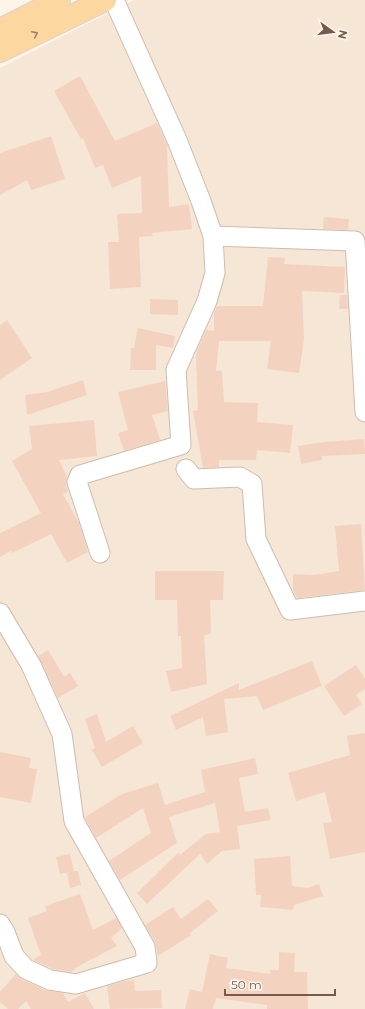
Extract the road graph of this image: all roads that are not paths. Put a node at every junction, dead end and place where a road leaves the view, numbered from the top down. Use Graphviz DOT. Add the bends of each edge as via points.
graph roads {
  1 [pos="59,0"];
  2 [pos="104,0"];
  3 [pos="114,0"];
  4 [pos="0,30"];
  5 [pos="0,51"];
  6 [pos="213,236"];
  7 [pos="365,412"];
  8 [pos="186,469"];
  9 [pos="100,553"];
  10 [pos="365,601"];
  11 [pos="0,613"];
  12 [pos="0,924"];
  1 -- 4 [label="main road"];
  5 -- 2 [label="main road, one-way"];
  3 -- 6 [label="street" via="176,140"];
  6 -- 7 [label="street" via="355,241"];
  6 -- 9 [label="street" via="215,273 207,301 176,370 181,445 80,475 78,478 77,482"];
  8 -- 10 [label="street" via="194,479 240,477 252,484 256,538 290,610"];
  11 -- 12 [label="street" via="31,665 62,734 74,821 144,947 147,963 76,984 50,980 26,969 14,956"];
}
